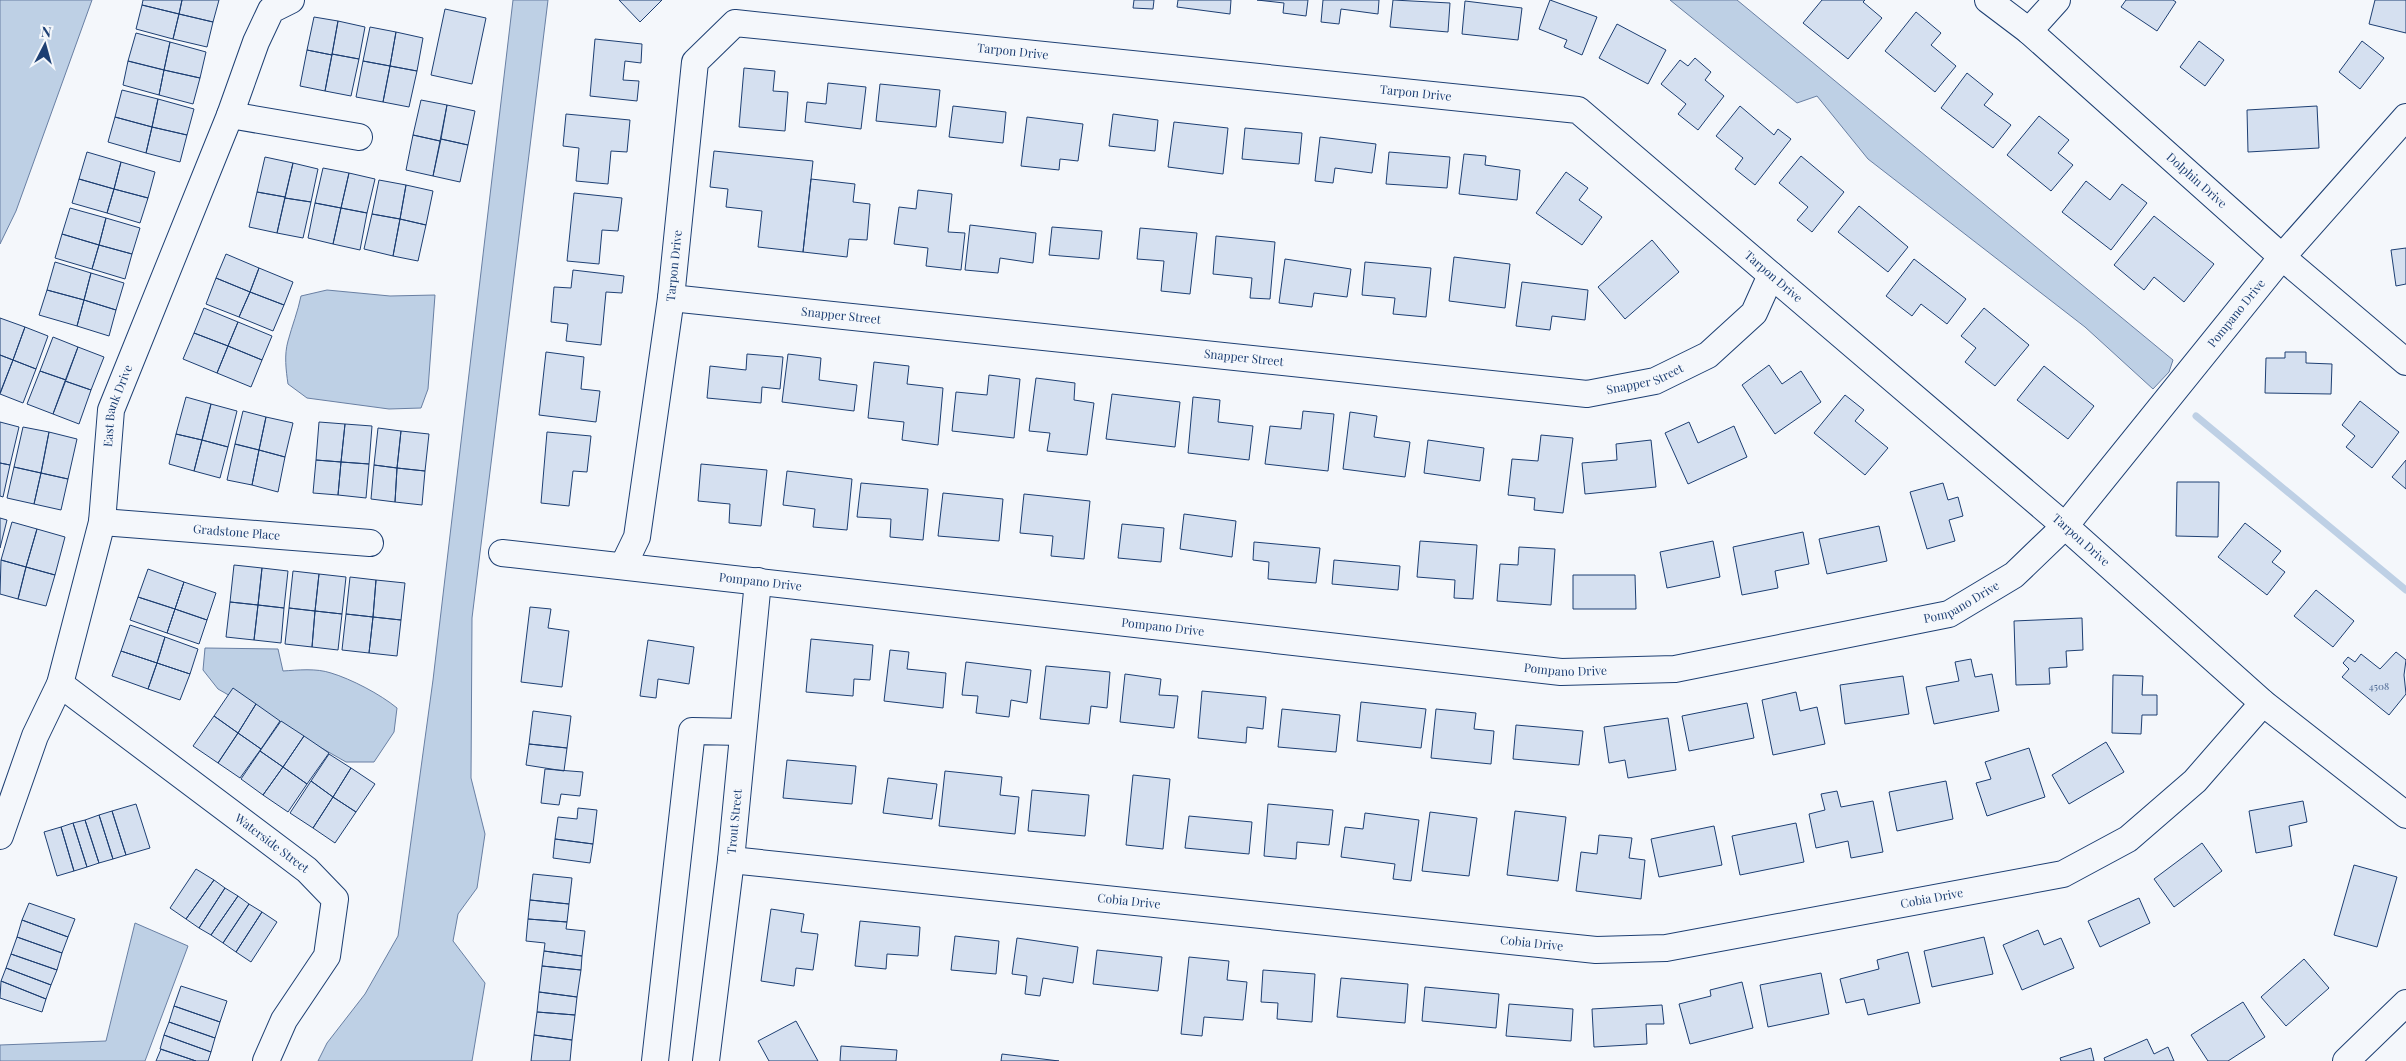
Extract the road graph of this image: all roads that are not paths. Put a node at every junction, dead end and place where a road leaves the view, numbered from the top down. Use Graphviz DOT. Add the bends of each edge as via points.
graph roads {
  1 [pos="291,0"];
  2 [pos="1988,0"];
  3 [pos="2056,0"];
  4 [pos="2029,31"];
  5 [pos="230,114"];
  6 [pos="2406,116"];
  7 [pos="359,137"];
  8 [pos="2282,257"];
  9 [pos="1771,275"];
  10 [pos="671,298"];
  11 [pos="2406,362"];
  12 [pos="102,522"];
  13 [pos="2065,526"];
  14 [pos="370,542"];
  15 [pos="502,553"];
  16 [pos="623,566"];
  17 [pos="758,581"];
  18 [pos="60,684"];
  19 [pos="2263,703"];
  20 [pos="743,732"];
  21 [pos="2406,815"];
  22 [pos="0,836"];
  23 [pos="731,860"];
  24 [pos="2406,1003"];
  25 [pos="266,1061"];
  26 [pos="655,1061"];
  27 [pos="706,1061"];
  28 [pos="2346,1061"];
  1 -- 5 [label="street, East Bank Drive" via="271,10"];
  2 -- 4 [label="street, Dolphin Drive"];
  3 -- 4 [label="street"];
  4 -- 8 [label="street, Dolphin Drive"];
  5 -- 7 [label="street"];
  5 -- 12 [label="street, East Bank Drive" via="111,410"];
  6 -- 8 [label="street, Pompano Drive"];
  8 -- 11 [label="street, Dolphin Drive"];
  8 -- 13 [label="street, Pompano Drive"];
  9 -- 10 [label="street, Snapper Street" via="1754,313 1708,355 1655,381 1587,394"];
  9 -- 10 [label="street, Tarpon Drive" via="1578,110 736,23 695,62"];
  9 -- 13 [label="street, Tarpon Drive"];
  10 -- 16 [label="street, Tarpon Drive" via="637,537"];
  12 -- 14 [label="street, Gradstone Place"];
  12 -- 18 [label="street, East Bank Drive"];
  13 -- 17 [label="street, Pompano Drive" via="2014,575 1949,614 1675,669 1561,672"];
  13 -- 19 [label="street, Tarpon Drive"];
  15 -- 16 [label="street, Pompano Drive"];
  16 -- 17 [label="street, Pompano Drive"];
  17 -- 20 [label="street, Trout Street"];
  18 -- 22 [label="street, East Bank Drive" via="35,736"];
  18 -- 25 [label="street, Waterside Street" via="307,870 335,899 327,956 284,1020"];
  19 -- 21 [label="street, Tarpon Drive"];
  19 -- 23 [label="street, Cobia Drive" via="2195,781 2128,839 2063,874 1666,948 1596,950"];
  20 -- 23 [label="street, Trout Street"];
  20 -- 26 [label="street" via="692,732"];
  23 -- 27 [label="street, Trout Street"];
  24 -- 28 [label="street"];
}
